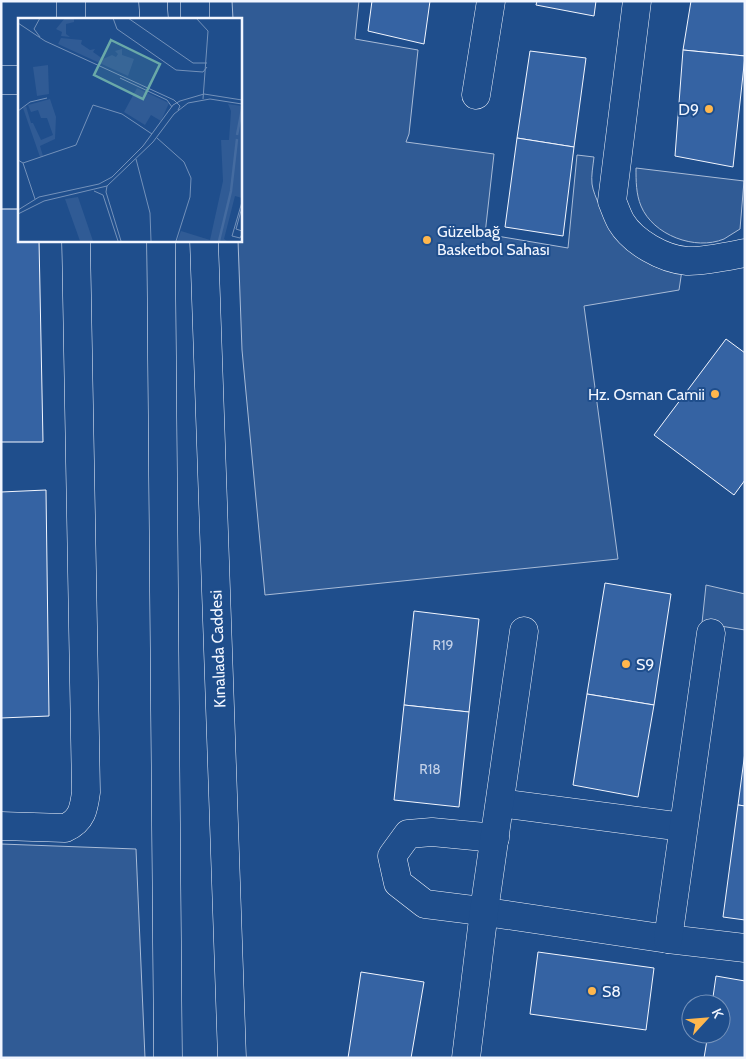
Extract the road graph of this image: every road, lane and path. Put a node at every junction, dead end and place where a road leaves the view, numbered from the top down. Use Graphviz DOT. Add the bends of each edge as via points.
graph roads {
  1 [pos="71,1"];
  2 [pos="153,1"];
  3 [pos="195,1"];
  4 [pos="491,1"];
  5 [pos="637,1"];
  6 [pos="71,18"];
  7 [pos="154,18"];
  8 [pos="195,18"];
  9 [pos="1,80"];
  10 [pos="18,80"];
  11 [pos="476,95"];
  12 [pos="76,241"];
  13 [pos="161,241"];
  14 [pos="204,241"];
  15 [pos="745,253"];
  16 [pos="524,631"];
  17 [pos="711,633"];
  18 [pos="500,803"];
  19 [pos="1,826"];
  20 [pos="683,827"];
  21 [pos="495,838"];
  22 [pos="484,911"];
  23 [pos="668,939"];
  24 [pos="745,948"];
  25 [pos="168,1058"];
  26 [pos="232,1058"];
  27 [pos="466,1058"];
  1 -- 6 [label="main road"];
  2 -- 7 [label="main road"];
  3 -- 8 [label="main road"];
  4 -- 11 [label="main road"];
  5 -- 15 [label="main road" via="612,200 616,213 637,238 666,256 687,261"];
  9 -- 10 [label="main road"];
  12 -- 19 [label="main road" via="84,810 78,821 65,828"];
  13 -- 25 [label="main road"];
  14 -- 26 [label="main road, Kınalıada Caddesi"];
  16 -- 18 [label="main road"];
  17 -- 20 [label="main road"];
  18 -- 20 [label="main road"];
  18 -- 21 [label="main road"];
  20 -- 23 [label="main road"];
  21 -- 22 [label="main road"];
  21 -- 22 [label="main road" via="432,832 408,834 392,856 398,883 425,904"];
  22 -- 23 [label="main road"];
  22 -- 27 [label="main road"];
  23 -- 24 [label="main road"];
}
